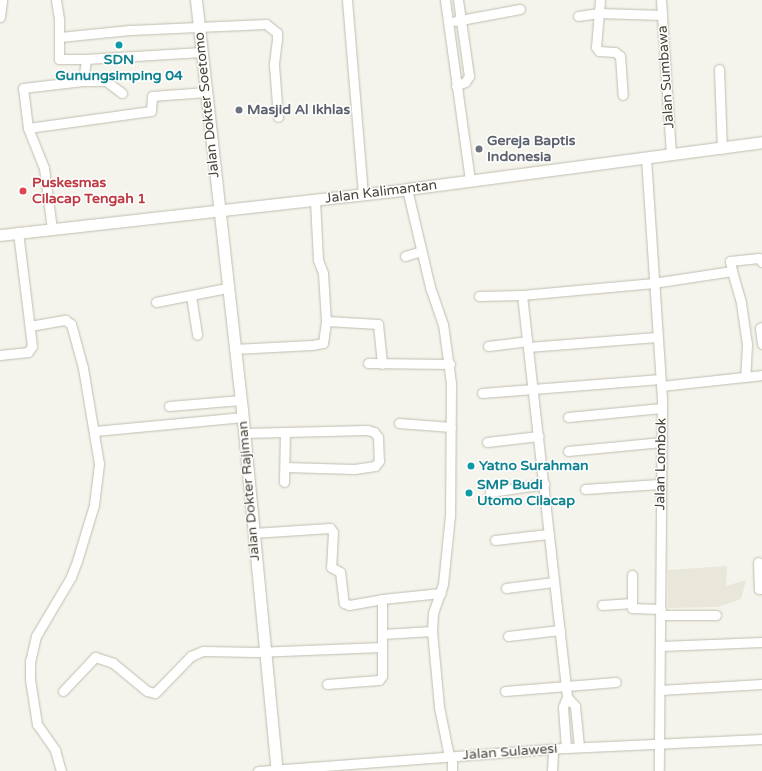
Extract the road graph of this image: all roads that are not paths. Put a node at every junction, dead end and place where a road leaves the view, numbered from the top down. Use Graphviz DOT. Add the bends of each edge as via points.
graph roads {
  1 [pos="2,0"];
  2 [pos="56,0"];
  3 [pos="196,0"];
  4 [pos="347,0"];
  5 [pos="445,0"];
  6 [pos="458,0"];
  7 [pos="600,0"];
  8 [pos="661,0"];
  9 [pos="520,9"];
  10 [pos="599,13"];
  11 [pos="662,15"];
  12 [pos="578,16"];
  13 [pos="0,17"];
  14 [pos="460,20"];
  15 [pos="448,22"];
  16 [pos="200,29"];
  17 [pos="60,37"];
  18 [pos="201,52"];
  19 [pos="86,59"];
  20 [pos="719,69"];
  21 [pos="83,81"];
  22 [pos="456,86"];
  23 [pos="206,92"];
  24 [pos="122,93"];
  25 [pos="623,95"];
  26 [pos="278,117"];
  27 [pos="28,128"];
  28 [pos="762,142"];
  29 [pos="722,149"];
  30 [pos="671,155"];
  31 [pos="646,158"];
  32 [pos="470,180"];
  33 [pos="407,189"];
  34 [pos="363,193"];
  35 [pos="315,200"];
  36 [pos="218,211"];
  37 [pos="52,229"];
  38 [pos="18,232"];
  39 [pos="0,234"];
  40 [pos="421,251"];
  41 [pos="405,256"];
  42 [pos="762,262"];
  43 [pos="732,271"];
  44 [pos="653,283"];
  45 [pos="227,288"];
  46 [pos="522,295"];
  47 [pos="191,296"];
  48 [pos="479,296"];
  49 [pos="156,302"];
  50 [pos="326,321"];
  51 [pos="30,326"];
  52 [pos="762,327"];
  53 [pos="197,335"];
  54 [pos="657,337"];
  55 [pos="527,344"];
  56 [pos="762,344"];
  57 [pos="488,346"];
  58 [pos="234,349"];
  59 [pos="0,355"];
  60 [pos="368,363"];
  61 [pos="382,364"];
  62 [pos="450,364"];
  63 [pos="762,375"];
  64 [pos="746,377"];
  65 [pos="661,382"];
  66 [pos="534,390"];
  67 [pos="482,393"];
  68 [pos="241,400"];
  69 [pos="169,406"];
  70 [pos="662,408"];
  71 [pos="243,417"];
  72 [pos="568,417"];
  73 [pos="399,423"];
  74 [pos="451,427"];
  75 [pos="95,431"];
  76 [pos="285,432"];
  77 [pos="244,433"];
  78 [pos="539,436"];
  79 [pos="488,442"];
  80 [pos="662,442"];
  81 [pos="568,451"];
  82 [pos="285,467"];
  83 [pos="284,482"];
  84 [pos="544,484"];
  85 [pos="659,484"];
  86 [pos="585,488"];
  87 [pos="490,492"];
  88 [pos="253,533"];
  89 [pos="548,534"];
  90 [pos="495,540"];
  91 [pos="758,562"];
  92 [pos="632,575"];
  93 [pos="554,582"];
  94 [pos="506,588"];
  95 [pos="762,589"];
  96 [pos="441,593"];
  97 [pos="382,599"];
  98 [pos="632,603"];
  99 [pos="602,604"];
  100 [pos="661,612"];
  101 [pos="716,615"];
  102 [pos="560,630"];
  103 [pos="432,631"];
  104 [pos="383,634"];
  105 [pos="508,636"];
  106 [pos="762,642"];
  107 [pos="661,646"];
  108 [pos="382,647"];
  109 [pos="265,651"];
  110 [pos="616,682"];
  111 [pos="327,684"];
  112 [pos="762,684"];
  113 [pos="566,686"];
  114 [pos="660,690"];
  115 [pos="63,691"];
  116 [pos="506,691"];
  117 [pos="567,697"];
  118 [pos="762,739"];
  119 [pos="660,743"];
  120 [pos="579,747"];
  121 [pos="566,748"];
  122 [pos="552,750"];
  123 [pos="451,756"];
  124 [pos="61,771"];
  125 [pos="258,771"];
  126 [pos="277,771"];
  127 [pos="452,771"];
  128 [pos="552,771"];
  129 [pos="659,771"];
  1 -- 13 [label="street"];
  2 -- 17 [label="street"];
  3 -- 16 [label="street, Jalan Dokter Soetomo"];
  4 -- 34 [label="street"];
  5 -- 15 [label="street"];
  6 -- 14 [label="street"];
  7 -- 10 [label="street"];
  8 -- 11 [label="street, Jalan Sumbawa"];
  9 -- 14 [label="street"];
  10 -- 11 [label="street"];
  10 -- 12 [label="street"];
  10 -- 25 [label="street" via="596,47 599,51 615,52 620,56"];
  11 -- 30 [label="street, Jalan Sumbawa"];
  14 -- 15 [label="street"];
  14 -- 22 [label="street" via="469,76 465,82"];
  15 -- 22 [label="street"];
  16 -- 17 [label="street" via="130,30"];
  16 -- 18 [label="street, Jalan Dokter Soetomo"];
  16 -- 26 [label="street" via="266,24 272,27 278,38 274,65"];
  17 -- 19 [label="street" via="60,60"];
  18 -- 19 [label="street"];
  18 -- 23 [label="street, Jalan Dokter Soetomo"];
  19 -- 21 [label="street"];
  20 -- 29 [label="street"];
  21 -- 24 [label="street" via="106,81"];
  21 -- 27 [label="street" via="23,88"];
  22 -- 32 [label="street"];
  23 -- 27 [label="street" via="152,96 152,110"];
  23 -- 36 [label="street, Jalan Dokter Soetomo"];
  27 -- 37 [label="street" via="44,168"];
  28 -- 29 [label="street, Jalan Kalimantan"];
  29 -- 30 [label="street, Jalan Kalimantan"];
  30 -- 31 [label="street, Jalan Kalimantan"];
  31 -- 32 [label="street, Jalan Kalimantan"];
  31 -- 44 [label="street, Jalan Lombok"];
  32 -- 33 [label="street, Jalan Kalimantan"];
  33 -- 34 [label="street, Jalan Kalimantan"];
  33 -- 40 [label="street"];
  34 -- 35 [label="street, Jalan Kalimantan"];
  35 -- 36 [label="street, Jalan Kalimantan"];
  35 -- 50 [label="street"];
  36 -- 37 [label="street, Jalan Kalimantan"];
  36 -- 45 [label="street, Jalan Dokter Rajiman"];
  37 -- 38 [label="street, Jalan Kalimantan"];
  38 -- 39 [label="street, Jalan Kalimantan"];
  38 -- 51 [label="street"];
  40 -- 41 [label="street"];
  40 -- 62 [label="street" via="443,324"];
  42 -- 43 [label="street" via="759,258 730,261"];
  43 -- 44 [label="street"];
  43 -- 64 [label="street" via="741,303 747,344"];
  44 -- 46 [label="street"];
  44 -- 54 [label="street, Jalan Lombok"];
  45 -- 47 [label="street"];
  45 -- 58 [label="street, Jalan Dokter Rajiman"];
  46 -- 48 [label="street"];
  46 -- 55 [label="street"];
  47 -- 49 [label="street"];
  47 -- 53 [label="street"];
  50 -- 58 [label="street" via="325,340 321,344"];
  50 -- 61 [label="street" via="378,324"];
  51 -- 59 [label="street" via="32,350"];
  51 -- 75 [label="street" via="65,320 71,324"];
  52 -- 56 [label="street"];
  54 -- 55 [label="street"];
  54 -- 65 [label="street, Jalan Lombok"];
  55 -- 57 [label="street"];
  55 -- 66 [label="street"];
  58 -- 68 [label="street, Jalan Dokter Rajiman"];
  60 -- 61 [label="street"];
  61 -- 62 [label="street"];
  62 -- 74 [label="street"];
  63 -- 64 [label="street"];
  64 -- 65 [label="street"];
  65 -- 66 [label="street"];
  65 -- 70 [label="street, Jalan Lombok"];
  66 -- 67 [label="street"];
  66 -- 78 [label="street"];
  68 -- 69 [label="street"];
  68 -- 71 [label="street, Jalan Dokter Rajiman"];
  70 -- 72 [label="street"];
  70 -- 80 [label="street, Jalan Lombok"];
  71 -- 75 [label="street"];
  71 -- 77 [label="street, Jalan Dokter Rajiman"];
  73 -- 74 [label="street"];
  74 -- 96 [label="street" via="450,515"];
  75 -- 124 [label="street" via="99,464 98,484 86,535 71,577 36,636 30,661 34,714 37,724 55,750"];
  76 -- 77 [label="street"];
  76 -- 82 [label="street"];
  76 -- 82 [label="street" via="374,432 378,440 379,461 375,466 354,469"];
  77 -- 88 [label="street, Jalan Dokter Rajiman"];
  78 -- 79 [label="street"];
  78 -- 84 [label="street"];
  80 -- 81 [label="street"];
  80 -- 85 [label="street, Jalan Lombok"];
  82 -- 83 [label="street"];
  84 -- 87 [label="street"];
  84 -- 89 [label="street"];
  85 -- 86 [label="street"];
  85 -- 100 [label="street, Jalan Lombok"];
  88 -- 97 [label="street" via="330,528 333,532 331,567 340,572 344,603 349,605"];
  88 -- 109 [label="street, Jalan Dokter Rajiman"];
  89 -- 90 [label="street"];
  89 -- 93 [label="street"];
  91 -- 95 [label="street" via="759,589"];
  92 -- 98 [label="street"];
  93 -- 94 [label="street"];
  93 -- 102 [label="street"];
  96 -- 97 [label="street"];
  96 -- 103 [label="street" via="433,614"];
  97 -- 104 [label="street"];
  98 -- 99 [label="street"];
  98 -- 100 [label="street" via="635,610"];
  100 -- 101 [label="street"];
  100 -- 107 [label="street, Jalan Lombok"];
  102 -- 105 [label="street"];
  102 -- 113 [label="street"];
  103 -- 104 [label="street"];
  103 -- 123 [label="street" via="439,708"];
  104 -- 108 [label="street"];
  106 -- 107 [label="street"];
  107 -- 114 [label="street, Jalan Lombok"];
  108 -- 109 [label="street"];
  108 -- 111 [label="street" via="380,680"];
  109 -- 115 [label="street" via="203,651 191,656 154,693 146,691 113,663 95,657"];
  109 -- 126 [label="street, Jalan Dokter Rajiman"];
  110 -- 113 [label="street"];
  112 -- 114 [label="street"];
  113 -- 116 [label="street"];
  113 -- 117 [label="street"];
  114 -- 119 [label="street, Jalan Lombok"];
  117 -- 120 [label="street" via="575,706"];
  117 -- 121 [label="street" via="563,707"];
  118 -- 119 [label="street, Jalan Sulawesi"];
  119 -- 120 [label="street, Jalan Sulawesi"];
  119 -- 129 [label="street, Jalan Lombok"];
  120 -- 121 [label="street, Jalan Sulawesi"];
  121 -- 122 [label="street, Jalan Sulawesi"];
  122 -- 123 [label="street, Jalan Sulawesi"];
  122 -- 128 [label="street"];
  123 -- 126 [label="street, Jalan Sulawesi"];
  123 -- 127 [label="street"];
  125 -- 126 [label="street, Jalan Sulawesi"];
}
